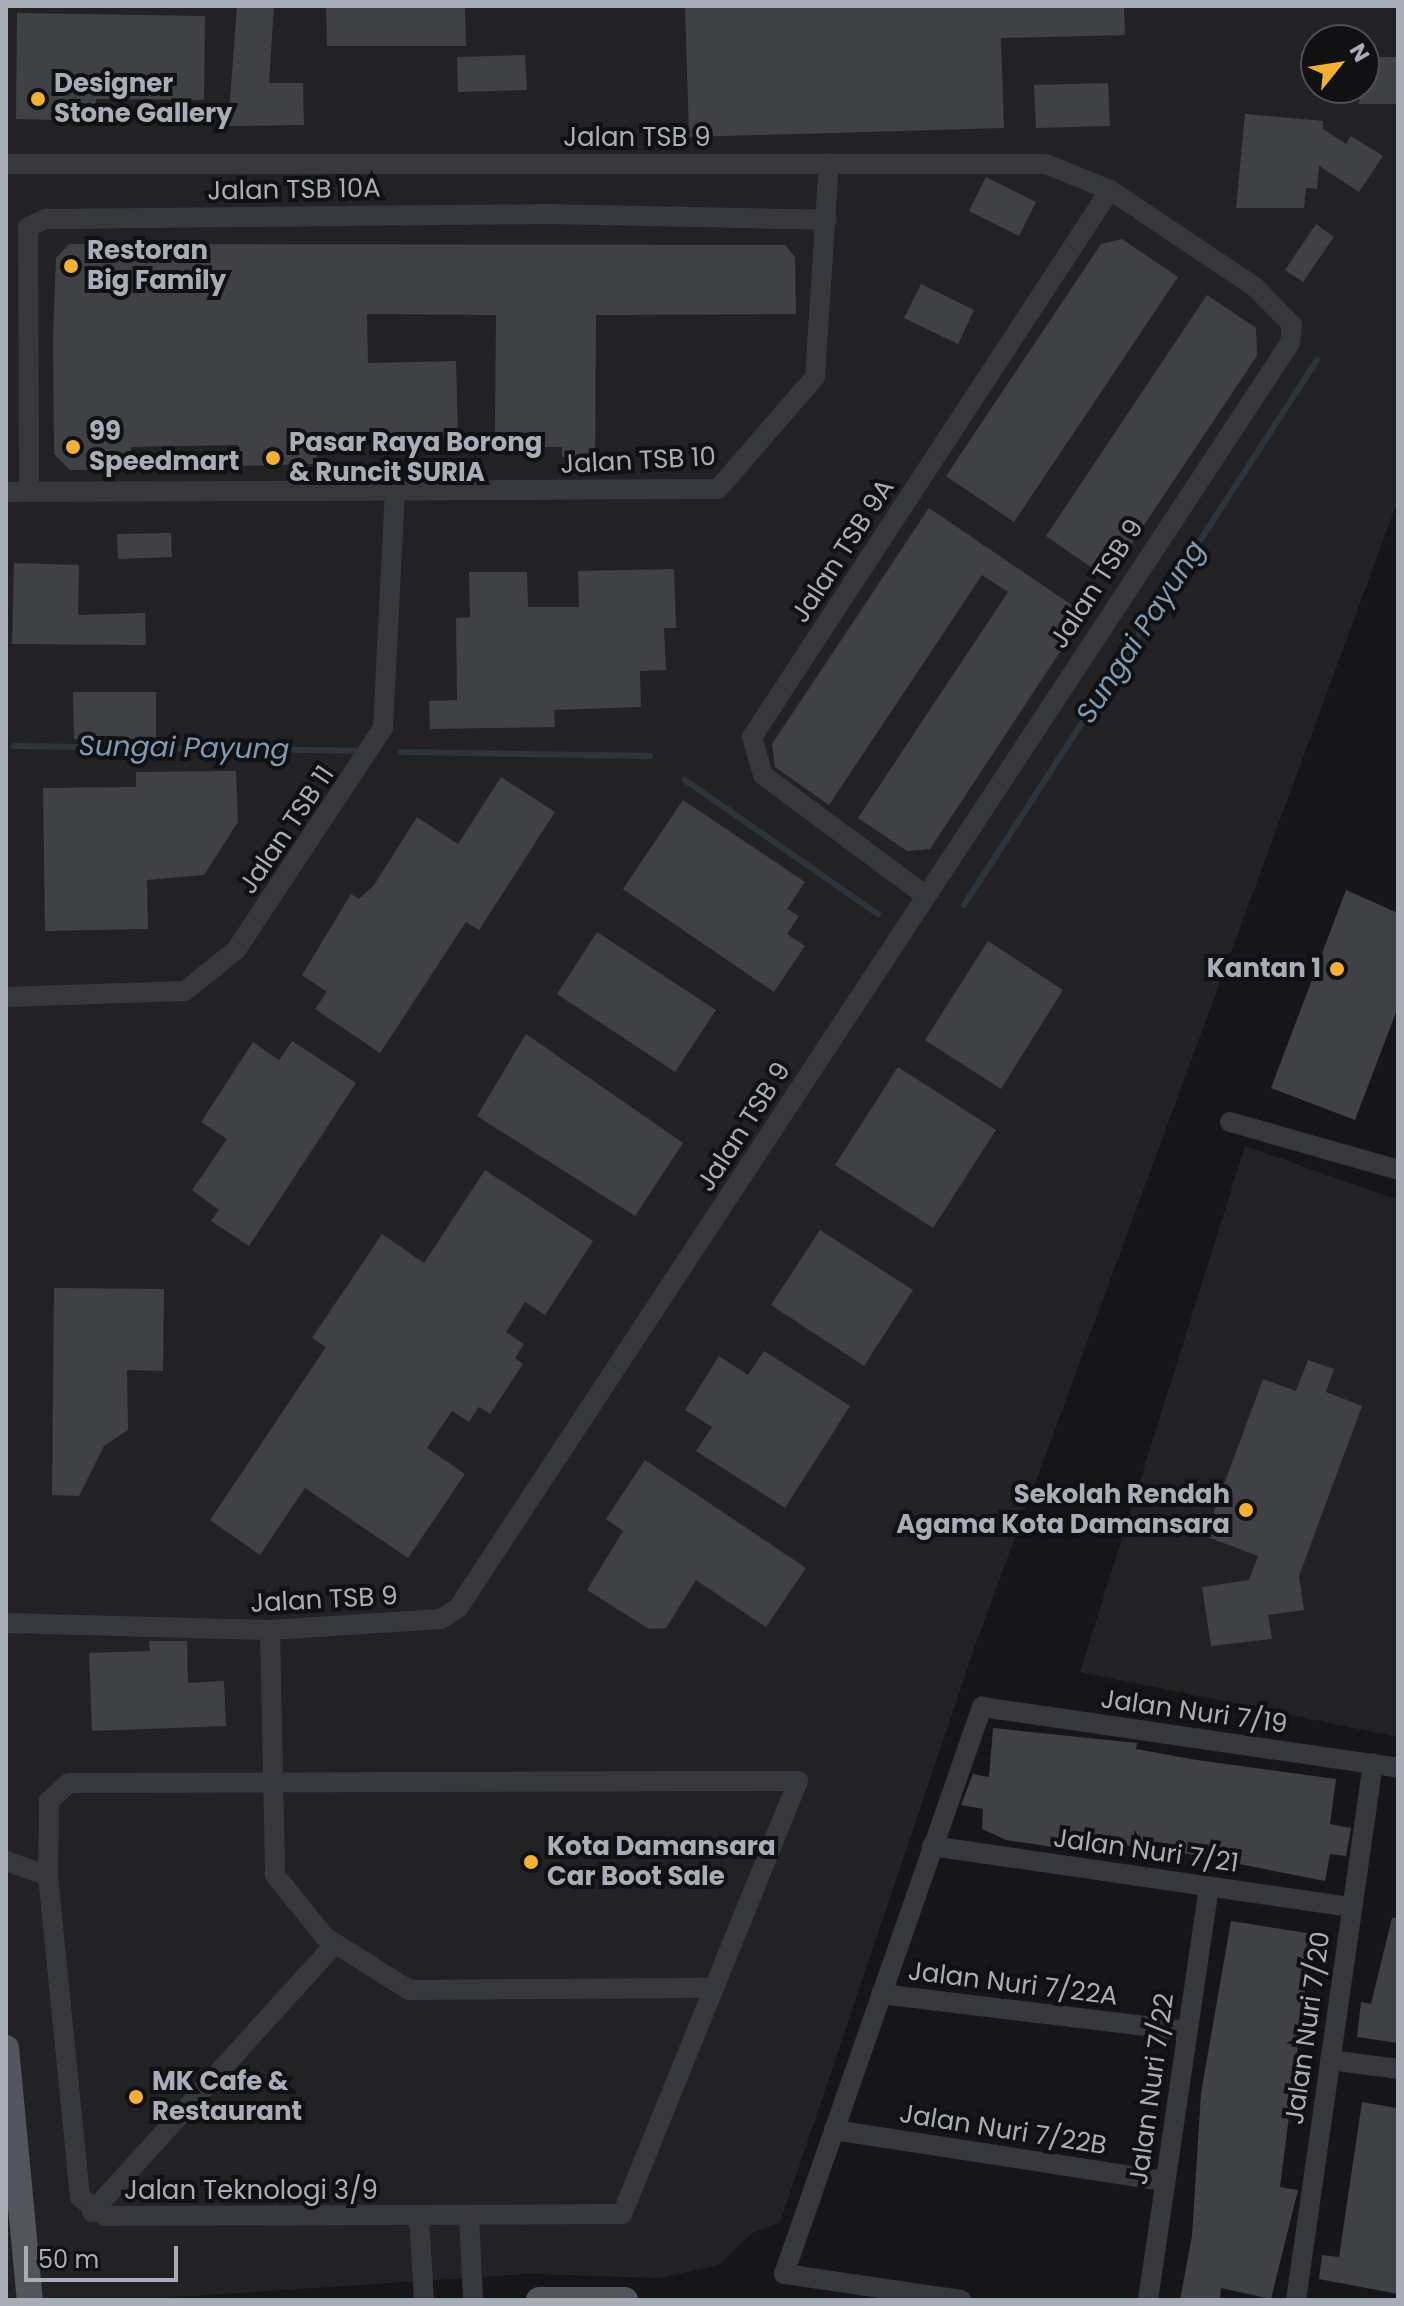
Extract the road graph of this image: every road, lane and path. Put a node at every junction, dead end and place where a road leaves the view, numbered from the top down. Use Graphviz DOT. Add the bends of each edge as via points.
graph roads {
  1 [pos="829,163"];
  2 [pos="6,164"];
  3 [pos="1110,190"];
  4 [pos="827,220"];
  5 [pos="29,491"];
  6 [pos="6,492"];
  7 [pos="395,495"];
  8 [pos="926,896"];
  9 [pos="6,997"];
  10 [pos="1230,1122"];
  11 [pos="1398,1170"];
  12 [pos="6,1623"];
  13 [pos="270,1630"];
  14 [pos="1373,1764"];
  15 [pos="1398,1768"];
  16 [pos="272,1782"];
  17 [pos="932,1846"];
  18 [pos="6,1861"];
  19 [pos="48,1876"];
  20 [pos="1209,1886"];
  21 [pos="1352,1907"];
  22 [pos="335,1944"];
  23 [pos="714,1988"];
  24 [pos="881,1994"];
  25 [pos="1187,2031"];
  26 [pos="6,2048"];
  27 [pos="1330,2060"];
  28 [pos="1398,2069"];
  29 [pos="834,2130"];
  30 [pos="1165,2181"];
  31 [pos="92,2212"];
  32 [pos="469,2217"];
  33 [pos="419,2218"];
  34 [pos="29,2287"];
  35 [pos="50,2300"];
  36 [pos="424,2300"];
  37 [pos="473,2300"];
  38 [pos="539,2300"];
  39 [pos="625,2300"];
  40 [pos="961,2300"];
  41 [pos="1148,2300"];
  42 [pos="1296,2300"];
  1 -- 2 [label="street, Jalan TSB 9"];
  1 -- 3 [label="street, Jalan TSB 9" via="1046,164"];
  1 -- 4 [label="street, Jalan TSB 10"];
  3 -- 8 [label="street, Jalan TSB 9A" via="752,737 763,775"];
  3 -- 8 [label="street, Jalan TSB 9" via="1286,313 1290,343"];
  4 -- 5 [label="street, Jalan TSB 10A" via="549,214 45,219 28,227"];
  4 -- 7 [label="street, Jalan TSB 10" via="815,377 731,482 718,489"];
  5 -- 6 [label="street, Jalan TSB 10"];
  5 -- 7 [label="street, Jalan TSB 10"];
  7 -- 9 [label="street, Jalan TSB 11" via="383,728 236,950 185,991"];
  8 -- 13 [label="street, Jalan TSB 9" via="458,1608 441,1619"];
  10 -- 11 [label="street"];
  12 -- 13 [label="street, Jalan TSB 9"];
  13 -- 16 [label="street"];
  14 -- 15 [label="street, Jalan Nuri 7/19"];
  14 -- 17 [label="street, Jalan Nuri 7/19" via="982,1707"];
  14 -- 21 [label="street, Jalan Nuri 7/20"];
  16 -- 19 [label="street, Jalan Teknologi 3/9" via="69,1783 49,1801"];
  16 -- 22 [label="street" via="275,1875"];
  16 -- 23 [label="street, Jalan Teknologi 3/9" via="798,1781"];
  17 -- 20 [label="street, Jalan Nuri 7/21"];
  17 -- 24 [label="street"];
  18 -- 19 [label="street"];
  19 -- 31 [label="street, Jalan Teknologi 3/9" via="80,2197"];
  20 -- 21 [label="street, Jalan Nuri 7/21"];
  20 -- 25 [label="street, Jalan Nuri 7/22"];
  21 -- 27 [label="street, Jalan Nuri 7/20"];
  22 -- 23 [label="street" via="409,1990"];
  22 -- 31 [label="street"];
  23 -- 32 [label="street, Jalan Teknologi 3/9" via="622,2214"];
  24 -- 25 [label="street, Jalan Nuri 7/22A"];
  24 -- 29 [label="street"];
  25 -- 30 [label="street, Jalan Nuri 7/22"];
  26 -- 34 [label="main road"];
  27 -- 28 [label="street"];
  27 -- 42 [label="street, Jalan Nuri 7/20"];
  29 -- 30 [label="street, Jalan Nuri 7/22B"];
  29 -- 40 [label="street" via="784,2274"];
  30 -- 41 [label="street, Jalan Nuri 7/22"];
  31 -- 33 [label="street, Jalan Teknologi 3/9"];
  32 -- 33 [label="street, Jalan Teknologi 3/9"];
  32 -- 37 [label="street"];
  33 -- 36 [label="street"];
  34 -- 35 [label="main road"];
  38 -- 39 [label="main road"];
}
